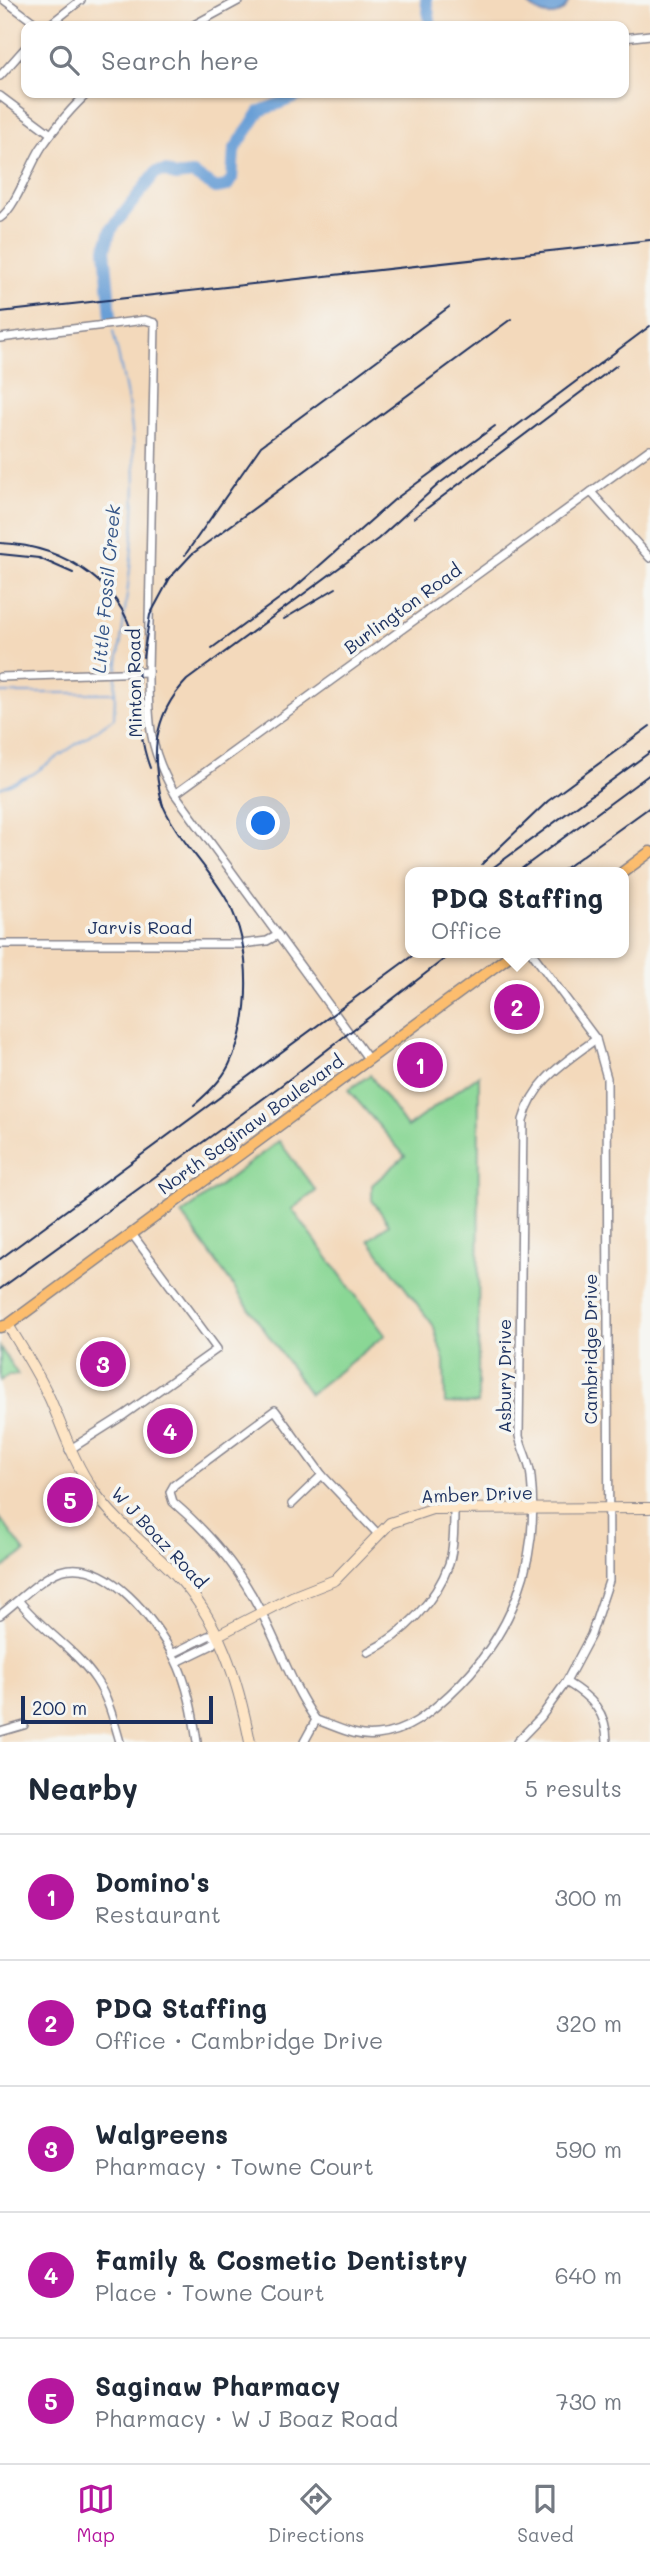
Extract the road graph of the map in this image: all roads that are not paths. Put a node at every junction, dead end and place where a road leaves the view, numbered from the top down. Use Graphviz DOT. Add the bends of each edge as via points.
graph roads {
  1 [pos="4,0"];
  2 [pos="81,0"];
  3 [pos="240,0"];
  4 [pos="33,21"];
  5 [pos="54,21"];
  6 [pos="201,21"];
  7 [pos="650,35"];
  8 [pos="629,37"];
  9 [pos="21,53"];
  10 [pos="0,76"];
  11 [pos="0,96"];
  12 [pos="83,98"];
  13 [pos="51,134"];
  14 [pos="1,218"];
  15 [pos="0,338"];
  16 [pos="650,449"];
  17 [pos="591,492"];
  18 [pos="650,558"];
  19 [pos="149,672"];
  20 [pos="0,677"];
  21 [pos="175,794"];
  22 [pos="650,852"];
  23 [pos="629,868"];
  24 [pos="278,935"];
  25 [pos="0,944"];
  26 [pos="506,958"];
  27 [pos="536,958"];
  28 [pos="596,1039"];
  29 [pos="369,1060"];
  30 [pos="132,1234"];
  31 [pos="4,1326"];
  32 [pos="0,1339"];
  33 [pos="69,1450"];
  34 [pos="322,1475"];
  35 [pos="292,1504"];
  36 [pos="610,1508"];
  37 [pos="650,1508"];
  38 [pos="454,1509"];
  39 [pos="533,1509"];
  40 [pos="377,1533"];
  41 [pos="19,1601"];
  42 [pos="261,1611"];
  43 [pos="0,1615"];
  44 [pos="218,1635"];
  45 [pos="368,1652"];
  46 [pos="172,1654"];
  47 [pos="177,1662"];
  48 [pos="566,1682"];
  49 [pos="316,1720"];
  50 [pos="24,1725"];
  51 [pos="0,1732"];
  52 [pos="120,1742"];
  53 [pos="197,1742"];
  54 [pos="250,1742"];
  55 [pos="304,1742"];
  56 [pos="517,1742"];
  57 [pos="607,1742"];
  1 -- 4 [label="street"];
  2 -- 5 [label="street"];
  3 -- 6 [label="street"];
  7 -- 8 [label="street"];
  9 -- 10 [label="street"];
  11 -- 13 [label="street"];
  12 -- 13 [label="street"];
  13 -- 14 [label="street"];
  15 -- 19 [label="street, Minton Road" via="153,321"];
  16 -- 17 [label="street, Burlington Road"];
  17 -- 18 [label="street"];
  17 -- 21 [label="street, Burlington Road"];
  19 -- 20 [label="street"];
  19 -- 21 [label="street, Minton Road" via="150,739"];
  21 -- 24 [label="street, Minton Road"];
  22 -- 23 [label="main road"];
  24 -- 25 [label="street, Jarvis Road" via="267,942 241,944"];
  24 -- 29 [label="street, Minton Road"];
  26 -- 29 [label="main road, North Saginaw Boulevard"];
  27 -- 28 [label="street, Cambridge Drive"];
  28 -- 36 [label="street, Cambridge Drive" via="607,1087 606,1441"];
  28 -- 39 [label="street, Asbury Drive" via="549,1073 531,1096 523,1120 519,1436 531,1475"];
  29 -- 30 [label="main road, North Saginaw Boulevard"];
  30 -- 31 [label="main road, North Saginaw Boulevard"];
  30 -- 33 [label="street" via="217,1349"];
  31 -- 32 [label="main road, North Saginaw Boulevard"];
  31 -- 33 [label="main road, W J Boaz Road" via="39,1377"];
  33 -- 44 [label="main road, W J Boaz Road" via="102,1503 181,1580"];
  34 -- 35 [label="street"];
  34 -- 40 [label="street"];
  34 -- 42 [label="street" via="275,1410 174,1485 173,1502 217,1545"];
  36 -- 37 [label="main road, Amber Drive"];
  36 -- 39 [label="main road, Amber Drive"];
  36 -- 48 [label="street, Cambridge Drive" via="608,1587"];
  38 -- 39 [label="main road, Amber Drive"];
  38 -- 40 [label="main road, Amber Drive" via="415,1513"];
  38 -- 45 [label="street" via="449,1563 440,1582 409,1622"];
  39 -- 49 [label="street, Asbury Drive" via="529,1563 512,1611 498,1640 453,1691 399,1731 362,1735"];
  40 -- 42 [label="main road, Amber Drive" via="335,1580"];
  41 -- 43 [label="street"];
  41 -- 46 [label="street" via="60,1571 88,1568 126,1593"];
  41 -- 52 [label="street" via="97,1681"];
  42 -- 44 [label="main road, Amber Drive"];
  42 -- 49 [label="street" via="291,1682"];
  44 -- 46 [label="street"];
  44 -- 47 [label="street" via="212,1645"];
  44 -- 54 [label="main road, W J Boaz Road" via="238,1688"];
  46 -- 47 [label="street"];
  47 -- 53 [label="street"];
  48 -- 56 [label="street, Cambridge Drive"];
  48 -- 57 [label="street" via="596,1704 607,1727"];
  49 -- 55 [label="street"];
  50 -- 51 [label="street"];
}
